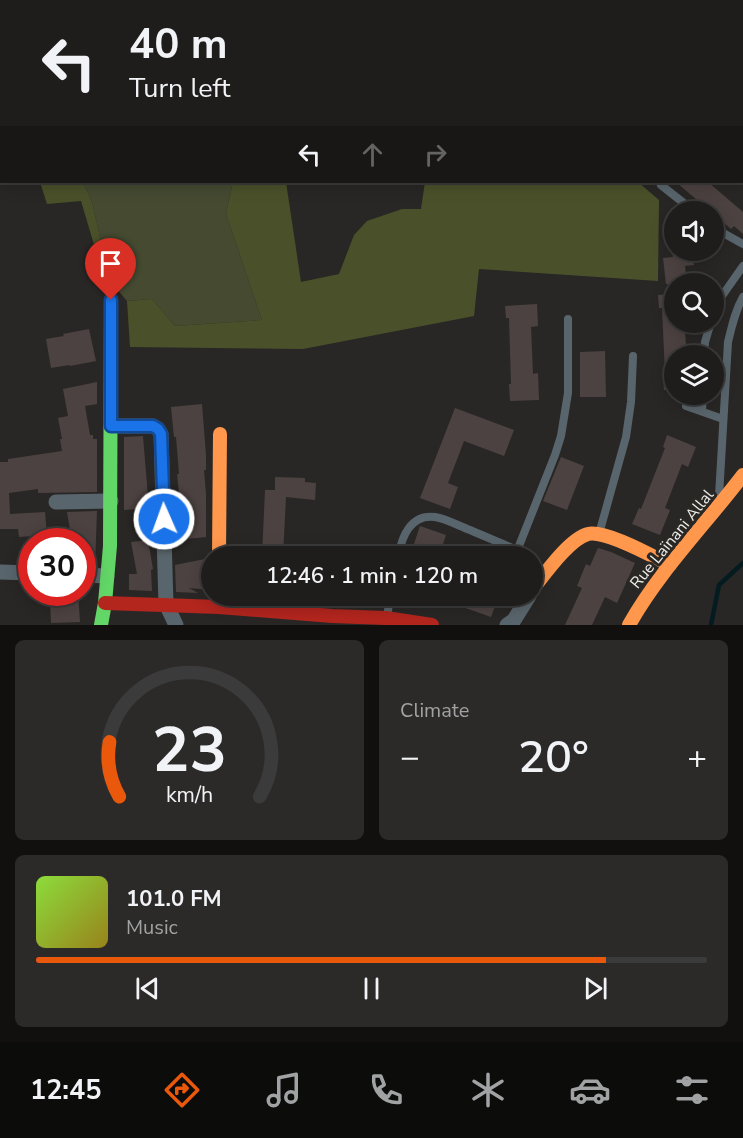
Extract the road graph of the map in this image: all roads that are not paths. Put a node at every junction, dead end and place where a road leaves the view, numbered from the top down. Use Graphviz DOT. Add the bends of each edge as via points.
graph roads {
  1 [pos="661,186"];
  2 [pos="681,201"];
  3 [pos="724,233"];
  4 [pos="743,244"];
  5 [pos="743,266"];
  6 [pos="724,293"];
  7 [pos="743,297"];
  8 [pos="111,300"];
  9 [pos="568,319"];
  10 [pos="633,356"];
  11 [pos="702,405"];
  12 [pos="686,406"];
  13 [pos="702,411"];
  14 [pos="723,418"];
  15 [pos="111,426"];
  16 [pos="220,434"];
  17 [pos="743,476"];
  18 [pos="111,501"];
  19 [pos="56,502"];
  20 [pos="718,508"];
  21 [pos="599,534"];
  22 [pos="219,546"];
  23 [pos="400,546"];
  24 [pos="501,546"];
  25 [pos="519,546"];
  26 [pos="670,565"];
  27 [pos="0,572"];
  28 [pos="18,573"];
  29 [pos="96,576"];
  30 [pos="108,576"];
  31 [pos="543,577"];
  32 [pos="201,602"];
  33 [pos="105,603"];
  34 [pos="166,604"];
  35 [pos="247,606"];
  36 [pos="389,606"];
  37 [pos="523,606"];
  38 [pos="386,618"];
  39 [pos="332,621"];
  40 [pos="101,625"];
  41 [pos="176,625"];
  42 [pos="432,625"];
  43 [pos="507,625"];
  44 [pos="629,625"];
  1 -- 2 [label="lane"];
  3 -- 4 [label="lane"];
  5 -- 6 [label="lane"];
  7 -- 14 [label="lane" via="728,342"];
  8 -- 15 [label="street"];
  9 -- 25 [label="lane" via="568,393 561,436"];
  10 -- 21 [label="lane" via="627,437"];
  11 -- 13 [label="lane"];
  12 -- 13 [label="lane"];
  13 -- 14 [label="lane"];
  14 -- 20 [label="lane"];
  15 -- 18 [label="street"];
  15 -- 34 [label="street" via="153,426 161,434"];
  16 -- 22 [label="street"];
  17 -- 20 [label="street, Rue Laïnani Allal"];
  18 -- 19 [label="street"];
  18 -- 30 [label="street"];
  20 -- 26 [label="street, Rue Laïnani Allal"];
  21 -- 26 [label="street"];
  21 -- 31 [label="street" via="582,536 574,542"];
  23 -- 24 [label="lane" via="408,528 420,519 434,517"];
  26 -- 44 [label="street, Rue Laïnani Allal"];
  27 -- 28 [label="street"];
  29 -- 30 [label="street"];
  30 -- 33 [label="street"];
  32 -- 34 [label="street"];
  33 -- 34 [label="street"];
  33 -- 40 [label="street"];
  34 -- 41 [label="street"];
  35 -- 39 [label="street"];
  36 -- 38 [label="lane"];
  37 -- 43 [label="street"];
  38 -- 39 [label="street"];
  38 -- 42 [label="street"];
}
